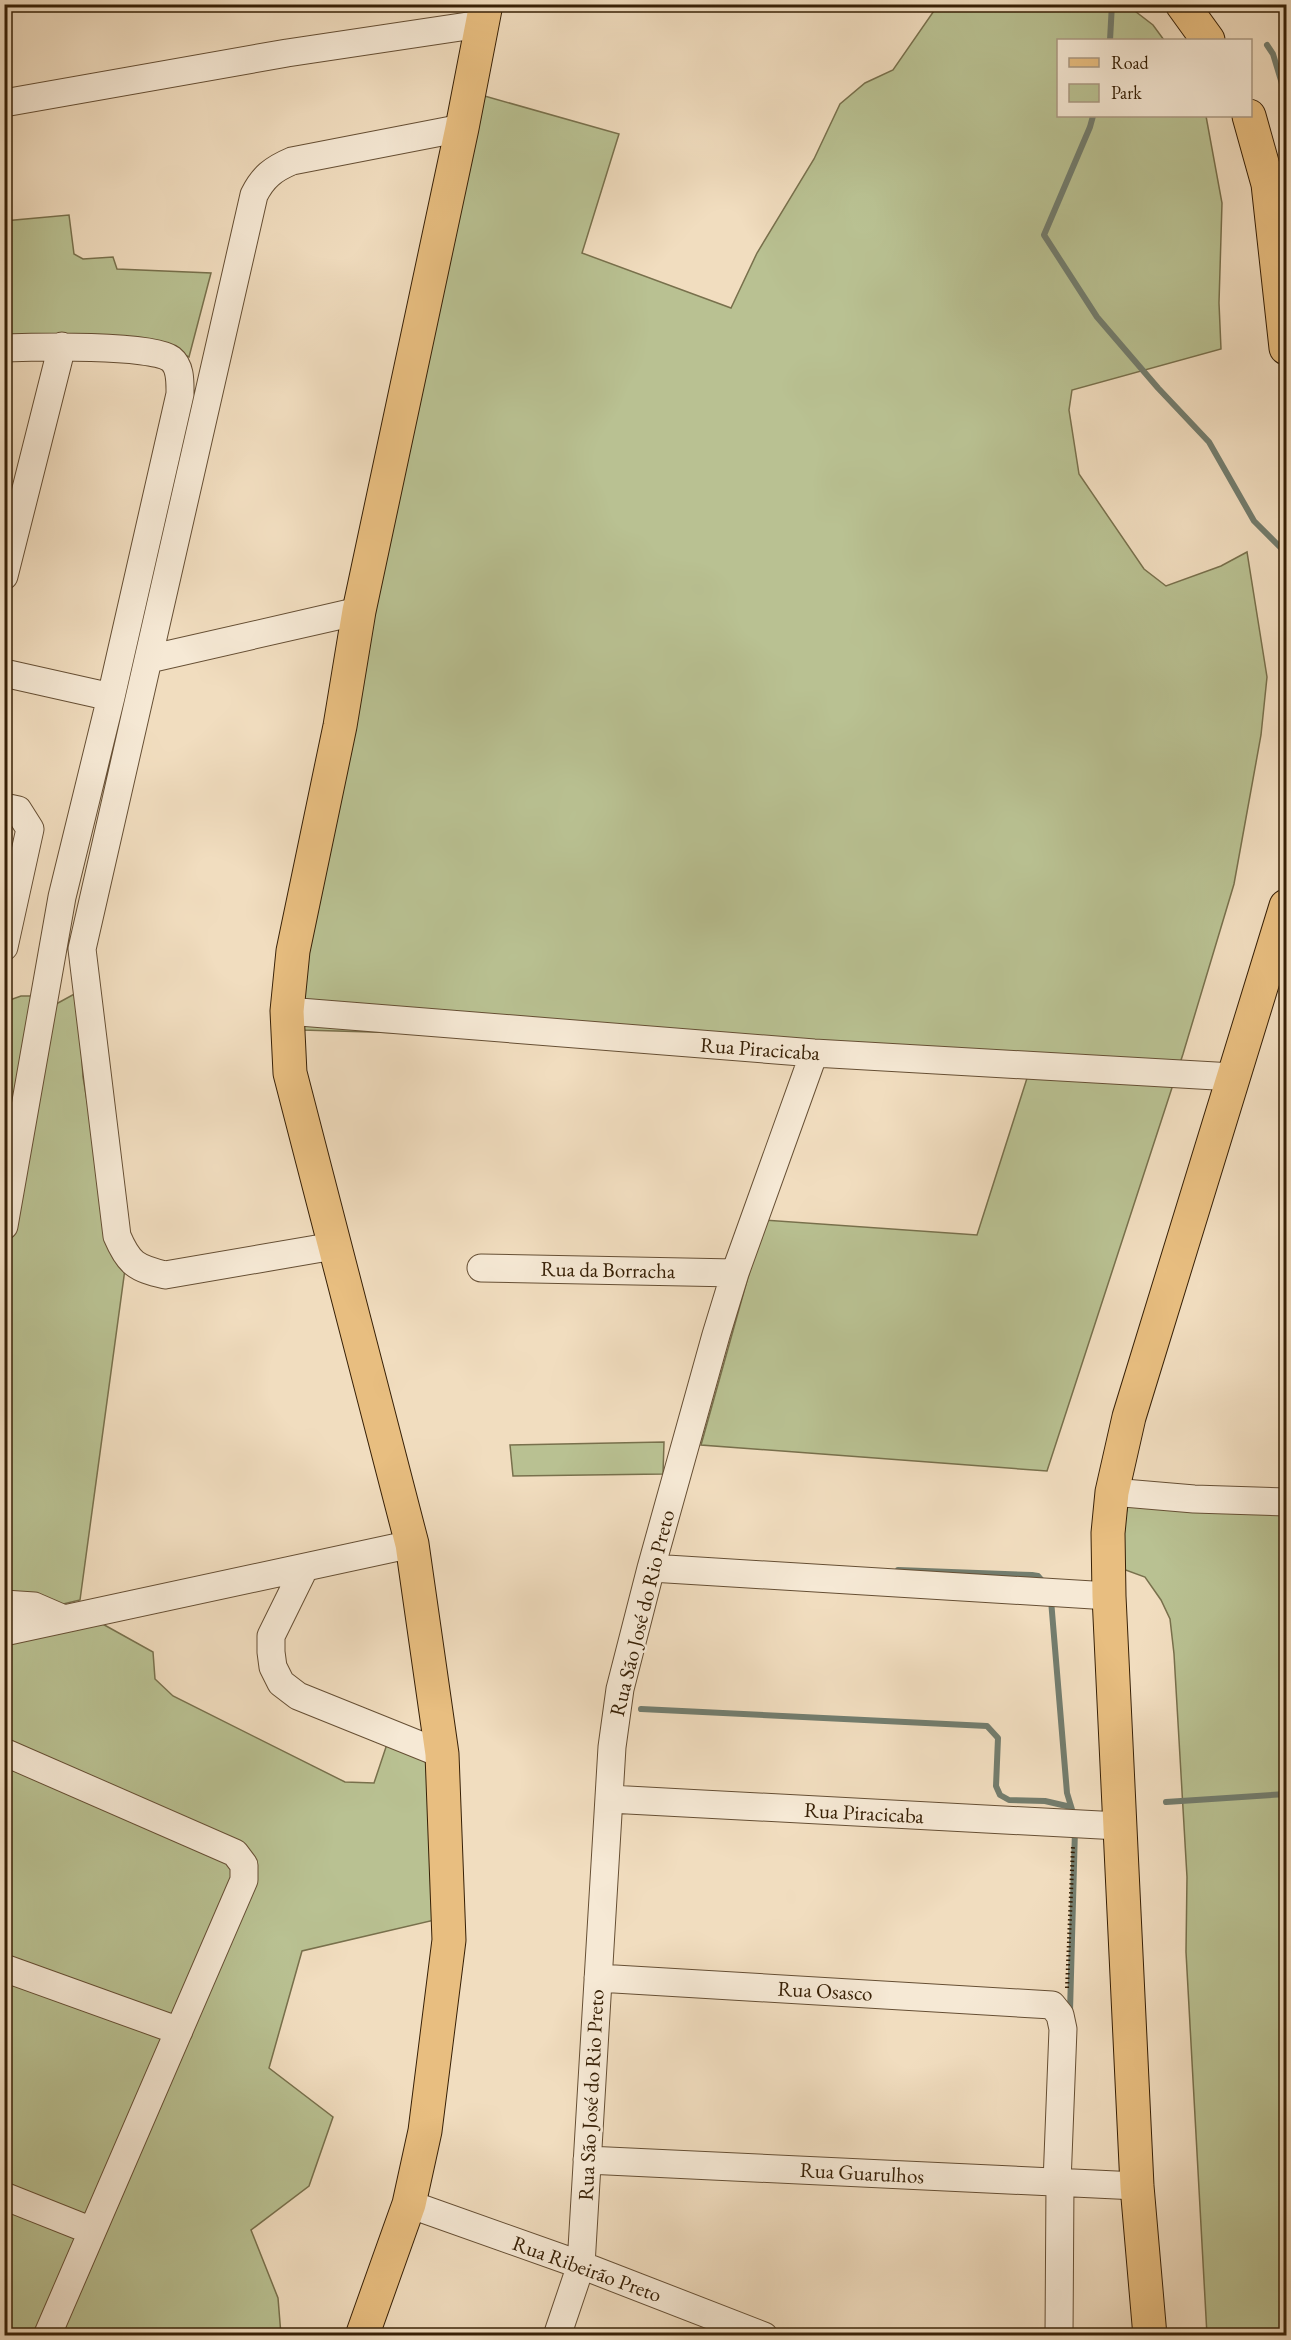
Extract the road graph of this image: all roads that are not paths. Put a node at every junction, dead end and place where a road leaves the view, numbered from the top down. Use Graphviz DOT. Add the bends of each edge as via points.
graph roads {
  1 [pos="1182,4"];
  2 [pos="484,14"];
  3 [pos="1207,39"];
  4 [pos="4,103"];
  5 [pos="1249,117"];
  6 [pos="462,128"];
  7 [pos="62,345"];
  8 [pos="4,348"];
  9 [pos="1287,348"];
  10 [pos="4,576"];
  11 [pos="359,611"];
  12 [pos="150,659"];
  13 [pos="4,673"];
  14 [pos="111,697"];
  15 [pos="4,807"];
  16 [pos="62,897"];
  17 [pos="1287,906"];
  18 [pos="5,942"];
  19 [pos="82,949"];
  20 [pos="287,1011"];
  21 [pos="814,1053"];
  22 [pos="1233,1077"];
  23 [pos="10,1154"];
  24 [pos="4,1226"];
  25 [pos="334,1246"];
  26 [pos="481,1268"];
  27 [pos="735,1273"];
  28 [pos="1112,1492"];
  29 [pos="1287,1502"];
  30 [pos="412,1544"];
  31 [pos="651,1568"];
  32 [pos="304,1569"];
  33 [pos="1109,1596"];
  34 [pos="4,1604"];
  35 [pos="64,1619"];
  36 [pos="4,1632"];
  37 [pos="4,1752"];
  38 [pos="442,1754"];
  39 [pos="609,1799"];
  40 [pos="1119,1826"];
  41 [pos="4,1968"];
  42 [pos="598,1978"];
  43 [pos="179,2031"];
  44 [pos="587,2160"];
  45 [pos="1058,2183"];
  46 [pos="1137,2186"];
  47 [pos="4,2196"];
  48 [pos="409,2205"];
  49 [pos="92,2230"];
  50 [pos="580,2265"];
  51 [pos="47,2336"];
  52 [pos="362,2336"];
  53 [pos="557,2336"];
  54 [pos="764,2336"];
  55 [pos="1059,2336"];
  56 [pos="1150,2336"];
  1 -- 3 [label="main road"];
  2 -- 4 [label="street"];
  2 -- 6 [label="main road"];
  5 -- 9 [label="main road" via="1268,184"];
  6 -- 11 [label="main road"];
  6 -- 12 [label="street" via="292,161 262,179 246,224"];
  7 -- 8 [label="street"];
  7 -- 10 [label="street"];
  7 -- 14 [label="street" via="152,353 170,357 177,367 180,394"];
  11 -- 12 [label="street"];
  11 -- 20 [label="main road" via="340,726 293,951"];
  12 -- 19 [label="street"];
  13 -- 14 [label="street"];
  14 -- 16 [label="street"];
  15 -- 18 [label="street" via="18,810 30,829"];
  16 -- 19 [label="street"];
  16 -- 23 [label="street"];
  17 -- 22 [label="main road"];
  19 -- 25 [label="street" via="117,1236 125,1256 142,1270 165,1275"];
  20 -- 21 [label="street, Rua Piracicaba"];
  20 -- 25 [label="main road" via="290,1073"];
  21 -- 22 [label="street, Rua Piracicaba"];
  21 -- 27 [label="street, Rua São José do Rio Preto"];
  22 -- 28 [label="main road" via="1129,1418"];
  23 -- 24 [label="street"];
  25 -- 30 [label="main road"];
  26 -- 27 [label="street, Rua da Borracha"];
  27 -- 31 [label="street, Rua São José do Rio Preto"];
  28 -- 29 [label="street"];
  28 -- 33 [label="main road"];
  30 -- 32 [label="street"];
  30 -- 38 [label="main road"];
  31 -- 33 [label="street"];
  31 -- 39 [label="street, Rua São José do Rio Preto" via="620,1689"];
  32 -- 35 [label="street"];
  32 -- 38 [label="street" via="271,1636 273,1667 281,1683 298,1696"];
  33 -- 40 [label="main road"];
  34 -- 35 [label="street" via="34,1606"];
  35 -- 36 [label="street"];
  37 -- 43 [label="street" via="235,1853 244,1865 244,1880"];
  38 -- 48 [label="main road" via="449,1940 425,2131"];
  39 -- 40 [label="street, Rua Piracicaba"];
  39 -- 42 [label="street, Rua São José do Rio Preto"];
  40 -- 46 [label="main road"];
  41 -- 43 [label="street"];
  42 -- 44 [label="street, Rua São José do Rio Preto"];
  42 -- 45 [label="street, Rua Osasco" via="1052,2005 1060,2015 1063,2029"];
  43 -- 49 [label="street"];
  44 -- 45 [label="street, Rua Guarulhos"];
  44 -- 50 [label="street, Rua São José do Rio Preto"];
  45 -- 46 [label="street, Rua Guarulhos"];
  45 -- 55 [label="street"];
  46 -- 56 [label="main road"];
  47 -- 49 [label="street"];
  48 -- 50 [label="street, Rua Ribeirão Preto"];
  48 -- 52 [label="main road"];
  49 -- 51 [label="street"];
  50 -- 53 [label="street, Rua São José do Rio Preto"];
  50 -- 54 [label="street, Rua Ribeirão Preto"];
}
